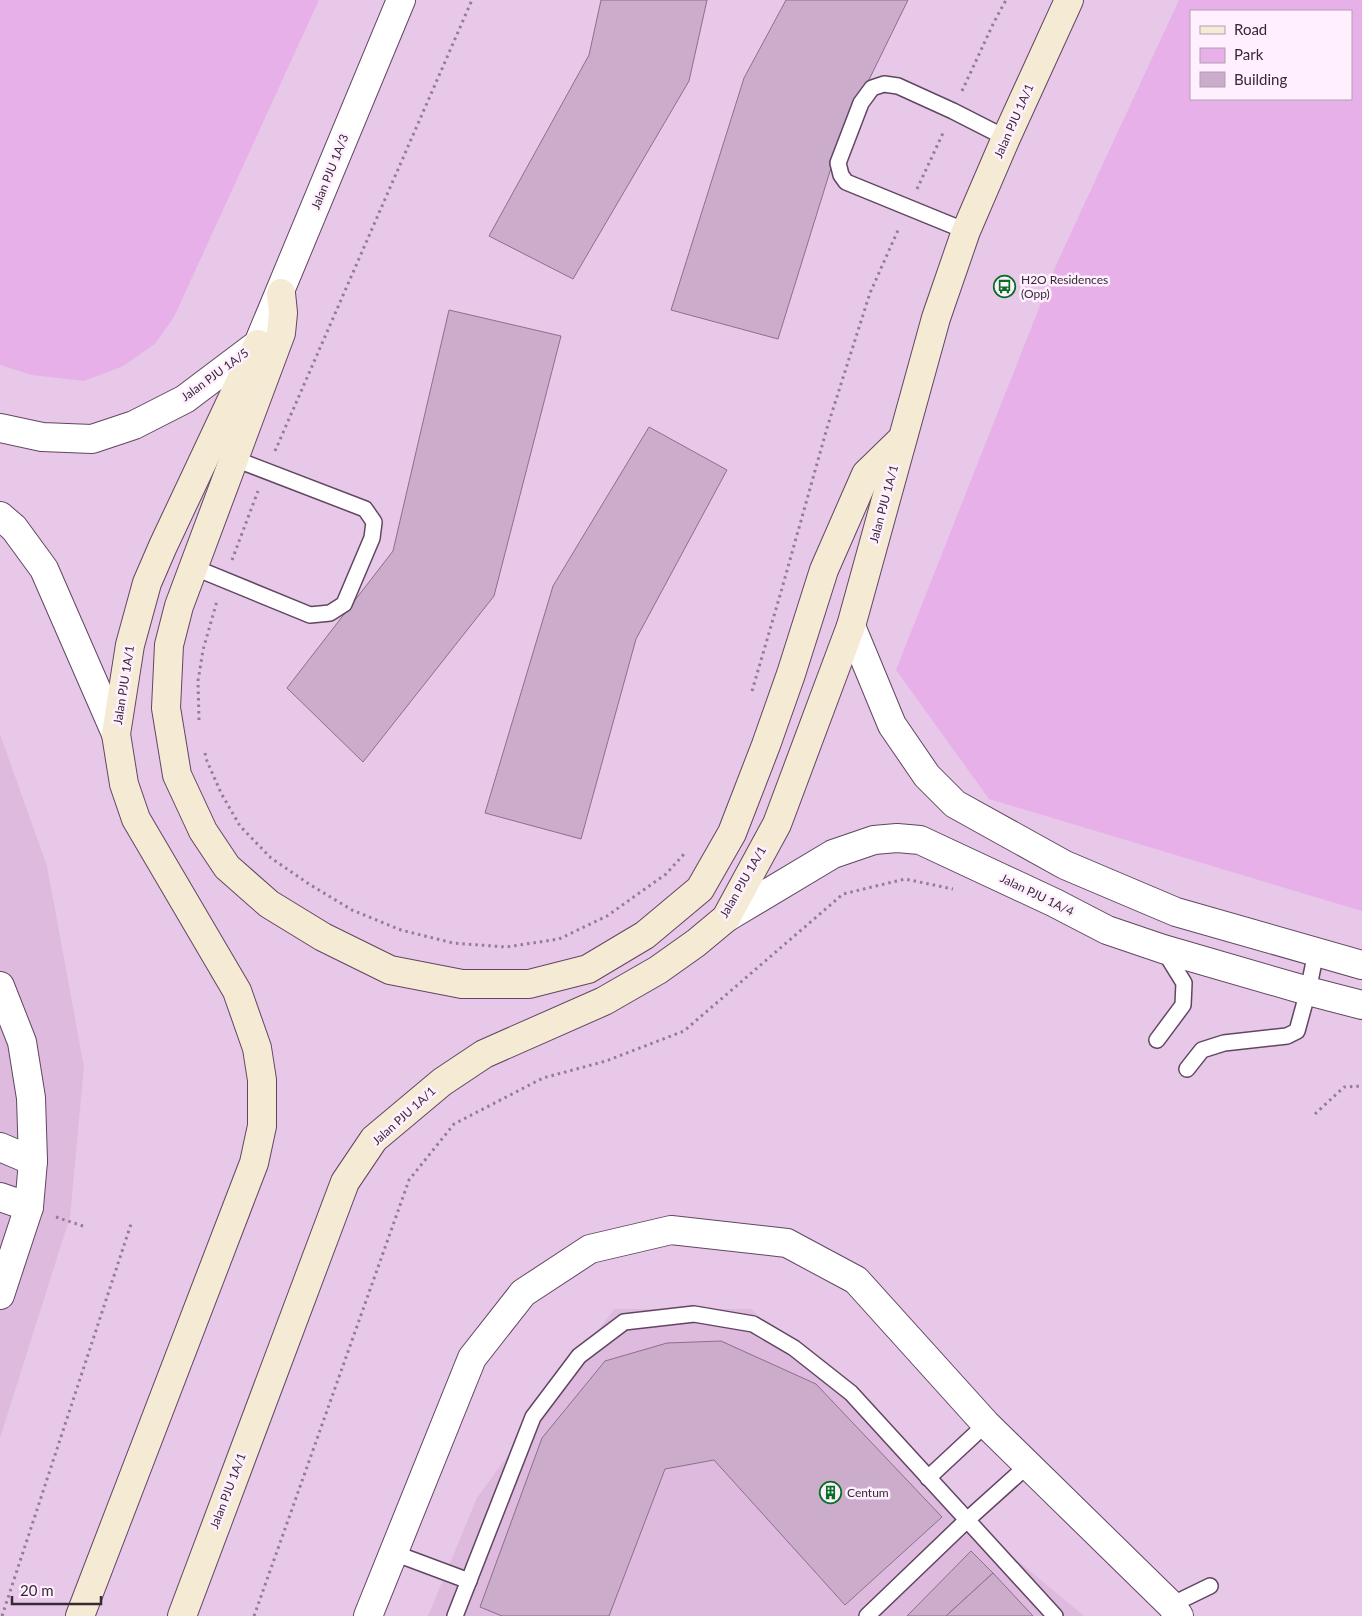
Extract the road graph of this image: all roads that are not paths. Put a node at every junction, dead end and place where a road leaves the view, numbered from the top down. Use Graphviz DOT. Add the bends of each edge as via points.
graph roads {
  1 [pos="401,0"];
  2 [pos="1068,0"];
  3 [pos="1006,138"];
  4 [pos="966,231"];
  5 [pos="281,293"];
  6 [pos="258,344"];
  7 [pos="0,428"];
  8 [pos="902,439"];
  9 [pos="235,459"];
  10 [pos="0,516"];
  11 [pos="193,567"];
  12 [pos="851,626"];
  13 [pos="116,734"];
  14 [pos="1065,865"];
  15 [pos="1055,903"];
  16 [pos="726,918"];
  17 [pos="1163,949"];
  18 [pos="1316,952"];
  19 [pos="1362,965"];
  20 [pos="0,986"];
  21 [pos="1308,991"];
  22 [pos="1362,1005"];
  23 [pos="1157,1040"];
  24 [pos="1187,1069"];
  25 [pos="0,1147"];
  26 [pos="33,1161"];
  27 [pos="0,1197"];
  28 [pos="30,1207"];
  29 [pos="0,1294"];
  30 [pos="986,1424"];
  31 [pos="1028,1465"];
  32 [pos="928,1478"];
  33 [pos="967,1520"];
  34 [pos="394,1553"];
  35 [pos="469,1581"];
  36 [pos="1210,1586"];
  37 [pos="1175,1610"];
  38 [pos="80,1616"];
  39 [pos="182,1616"];
  40 [pos="368,1616"];
  41 [pos="455,1616"];
  42 [pos="867,1616"];
  43 [pos="1055,1616"];
  1 -- 5 [label="street, Jalan PJU 1A/3"];
  2 -- 3 [label="main road, Jalan PJU 1A/1"];
  3 -- 4 [label="main road, Jalan PJU 1A/1"];
  3 -- 4 [label="lane" via="898,86 884,84 872,88 861,103 838,163 846,182"];
  4 -- 8 [label="main road, Jalan PJU 1A/1" via="936,318"];
  5 -- 6 [label="street, Jalan PJU 1A/3"];
  5 -- 9 [label="main road" via="281,333"];
  6 -- 7 [label="street, Jalan PJU 1A/5" via="185,399 134,425 92,439 42,437"];
  6 -- 13 [label="main road, Jalan PJU 1A/1" via="147,583 130,645"];
  8 -- 11 [label="main road" via="866,474 824,570 781,701 732,833 700,889 645,935 588,969 529,984 462,984 390,970 322,937 268,904 227,868 203,831 177,775 166,708 169,645"];
  8 -- 12 [label="main road, Jalan PJU 1A/1"];
  9 -- 11 [label="main road"];
  9 -- 11 [label="lane" via="365,508 374,522 372,538 344,604 330,613 310,615"];
  10 -- 13 [label="street" via="14,528 44,569"];
  12 -- 14 [label="street" via="892,725 927,776 955,804"];
  12 -- 16 [label="main road, Jalan PJU 1A/1" via="777,824"];
  13 -- 38 [label="main road, Jalan PJU 1A/1" via="124,784 136,819 237,992 257,1048 262,1080 262,1126 254,1163"];
  14 -- 15 [label="street"];
  14 -- 18 [label="street" via="1176,912"];
  15 -- 16 [label="street, Jalan PJU 1A/4" via="920,840 897,838 874,840 832,854"];
  15 -- 17 [label="street, Jalan PJU 1A/4" via="1107,930"];
  16 -- 39 [label="main road, Jalan PJU 1A/1" via="658,970 604,1001 484,1054 442,1082 374,1140 345,1182"];
  17 -- 21 [label="street, Jalan PJU 1A/4"];
  17 -- 23 [label="lane" via="1184,983 1183,1005"];
  18 -- 19 [label="street"];
  18 -- 21 [label="lane"];
  20 -- 26 [label="street" via="22,1042 31,1098"];
  21 -- 22 [label="street, Jalan PJU 1A/4"];
  21 -- 24 [label="lane" via="1297,1030 1287,1036 1224,1043 1202,1050"];
  25 -- 26 [label="street"];
  26 -- 28 [label="street"];
  27 -- 28 [label="street"];
  28 -- 29 [label="street"];
  30 -- 31 [label="street"];
  30 -- 32 [label="lane"];
  30 -- 34 [label="street" via="856,1280 787,1243 671,1230 590,1249 523,1293 472,1358"];
  31 -- 33 [label="lane"];
  31 -- 37 [label="street"];
  32 -- 33 [label="lane"];
  32 -- 35 [label="lane" via="851,1393 794,1348 753,1324 694,1314 624,1322 579,1356 533,1417"];
  33 -- 42 [label="lane"];
  33 -- 43 [label="lane"];
  34 -- 35 [label="lane"];
  34 -- 40 [label="street"];
  35 -- 41 [label="lane"];
  36 -- 37 [label="lane"];
}
